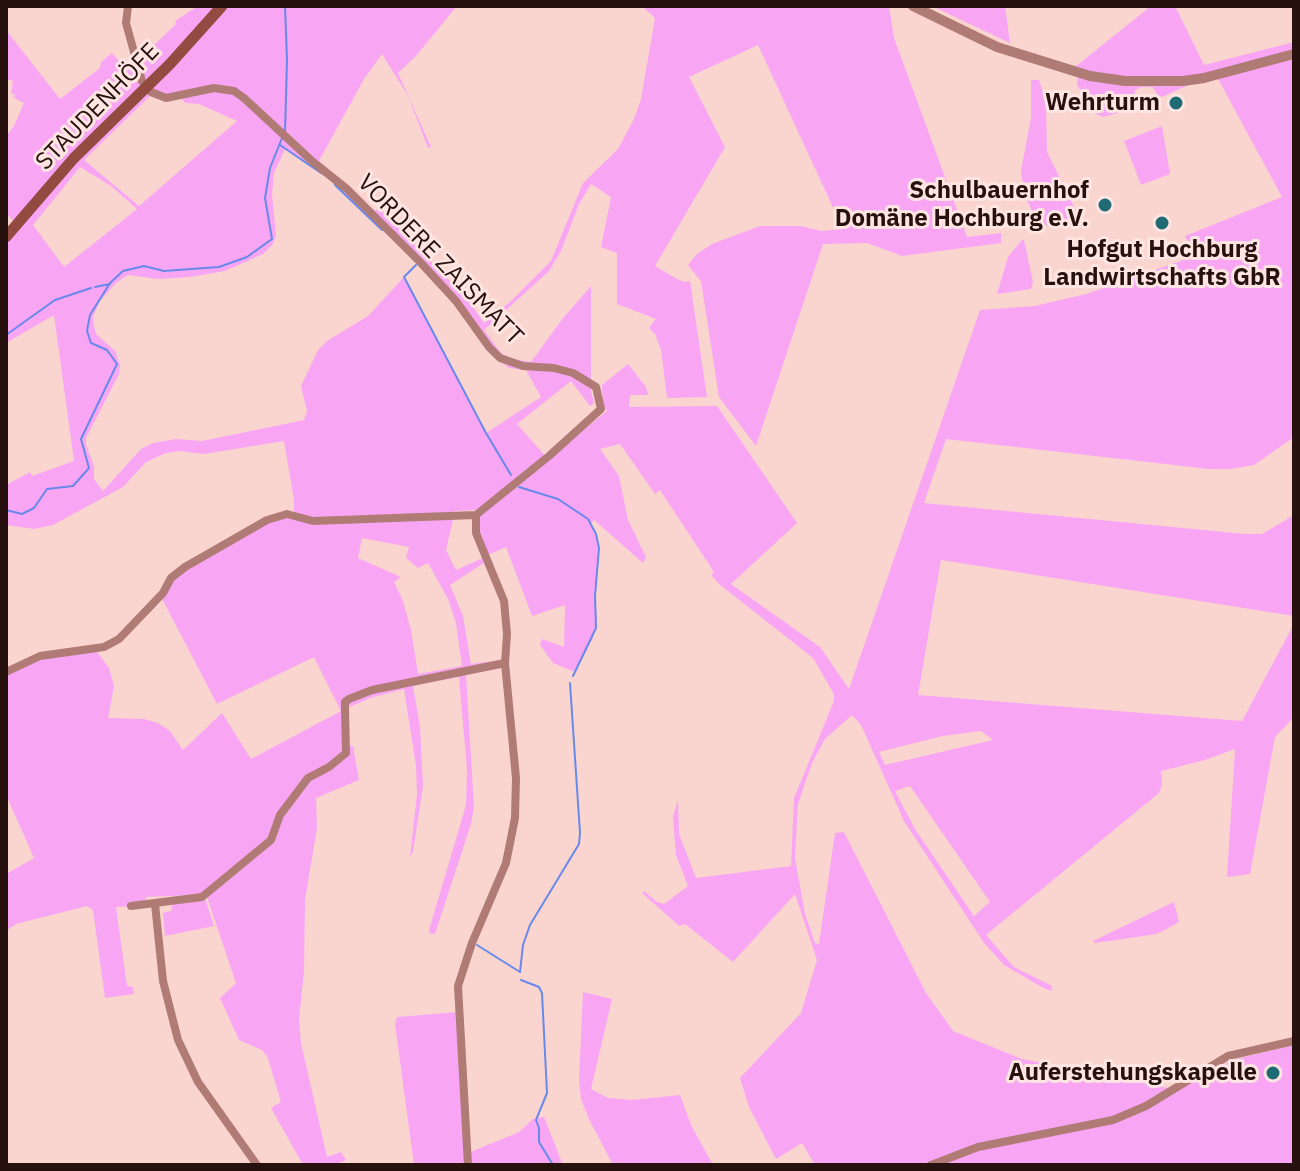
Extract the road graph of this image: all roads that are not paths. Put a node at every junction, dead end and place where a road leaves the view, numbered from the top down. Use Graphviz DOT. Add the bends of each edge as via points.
graph roads {
  1 [pos="128,6"];
  2 [pos="222,6"];
  3 [pos="913,6"];
  4 [pos="1294,54"];
  5 [pos="147,87"];
  6 [pos="6,237"];
  7 [pos="476,515"];
  8 [pos="505,663"];
  9 [pos="6,672"];
  10 [pos="155,904"];
  11 [pos="131,906"];
  12 [pos="1294,1041"];
  13 [pos="257,1165"];
  14 [pos="468,1165"];
  15 [pos="931,1165"];
  1 -- 5 [label="street" via="126,23"];
  2 -- 5 [label="main road, STAUDENHÖFE"];
  3 -- 4 [label="street" via="997,47 1090,76 1125,81 1204,78"];
  5 -- 6 [label="main road, STAUDENHÖFE" via="74,158"];
  5 -- 7 [label="street, VORDERE ZAISMATT" via="166,98 214,88 234,91 347,189 421,263 500,358 573,373 596,387 601,409"];
  7 -- 8 [label="street" via="476,533 504,601"];
  7 -- 9 [label="street" via="313,521 287,514 277,517 185,567 119,639 95,649 40,656"];
  8 -- 10 [label="street" via="349,699 346,753 308,778 280,815 271,840 202,897"];
  8 -- 14 [label="street" via="515,818 506,863 458,986"];
  10 -- 11 [label="street"];
  10 -- 13 [label="street" via="163,981 178,1040 198,1082"];
  12 -- 15 [label="street" via="1228,1056 1113,1120 996,1143"];
}
